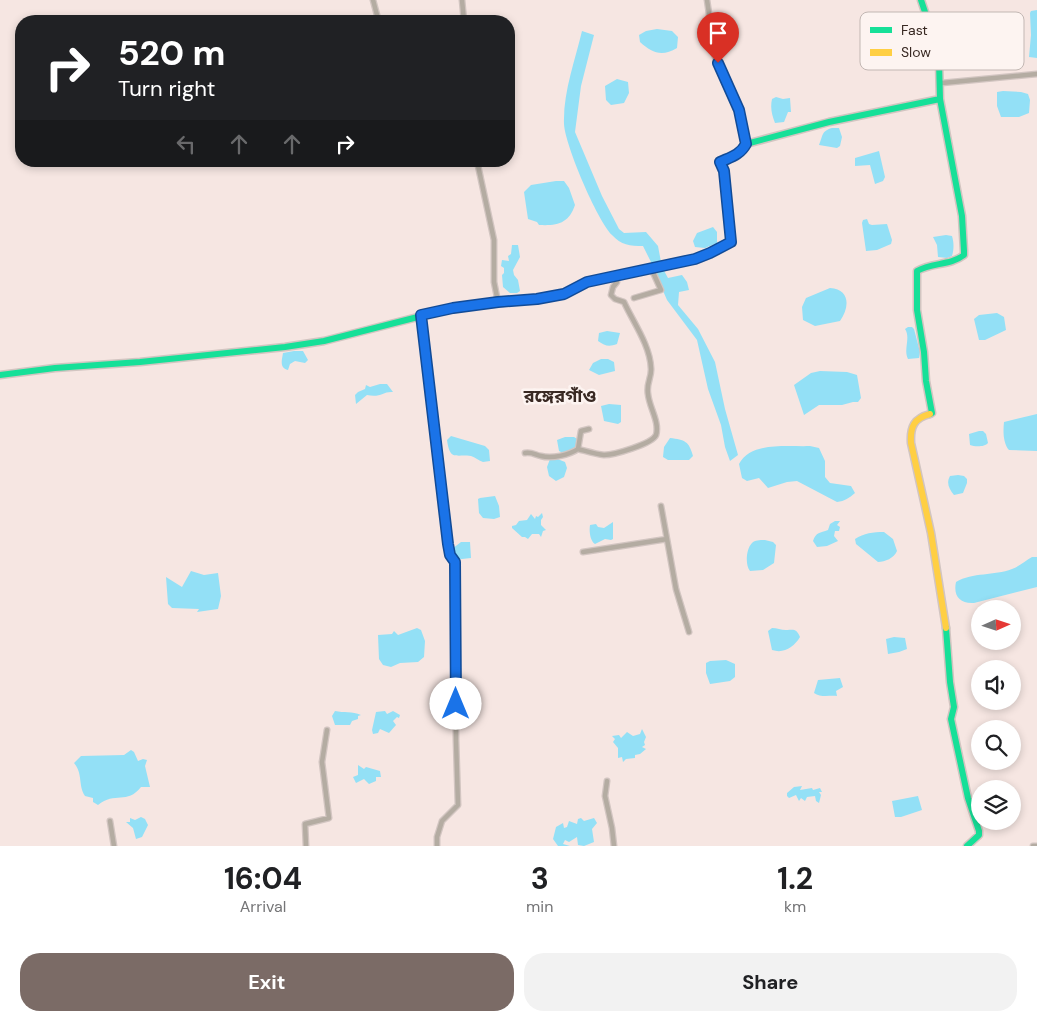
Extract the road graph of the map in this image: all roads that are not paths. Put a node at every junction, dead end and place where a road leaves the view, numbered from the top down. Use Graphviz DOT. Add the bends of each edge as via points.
graph roads {
  1 [pos="373,0"];
  2 [pos="462,0"];
  3 [pos="707,0"];
  4 [pos="921,0"];
  5 [pos="925,12"];
  6 [pos="377,15"];
  7 [pos="463,15"];
  8 [pos="940,70"];
  9 [pos="1037,74"];
  10 [pos="942,83"];
  11 [pos="940,99"];
  12 [pos="746,144"];
  13 [pos="478,167"];
  14 [pos="651,268"];
  15 [pos="615,275"];
  16 [pos="634,298"];
  17 [pos="498,302"];
  18 [pos="421,315"];
  19 [pos="0,375"];
  20 [pos="589,430"];
  21 [pos="578,449"];
  22 [pos="525,453"];
  23 [pos="661,506"];
  24 [pos="667,539"];
  25 [pos="583,552"];
  26 [pos="689,632"];
  27 [pos="327,730"];
  28 [pos="607,781"];
  29 [pos="110,821"];
  30 [pos="114,846"];
  31 [pos="306,846"];
  32 [pos="437,846"];
  33 [pos="614,846"];
  34 [pos="967,846"];
  35 [pos="1033,846"];
  36 [pos="1037,846"];
  1 -- 6 [label="street"];
  2 -- 7 [label="street"];
  3 -- 12 [label="street" via="713,52 739,110"];
  4 -- 5 [label="street"];
  8 -- 10 [label="street"];
  9 -- 10 [label="street"];
  10 -- 11 [label="street"];
  11 -- 12 [label="street" via="829,122"];
  11 -- 34 [label="street" via="962,216 964,255 917,271 917,310 932,413 913,423 910,430 931,533 948,643 954,707 951,719 968,798 979,831 976,839"];
  12 -- 14 [label="street" via="742,152 720,162 724,171 731,242 695,259"];
  13 -- 17 [label="street" via="494,240 494,282"];
  14 -- 15 [label="street"];
  14 -- 16 [label="street" via="661,290"];
  15 -- 17 [label="street" via="587,282 564,294"];
  15 -- 21 [label="street" via="617,282 610,296 624,302 643,338 651,369 646,385 656,434 652,440 630,450 605,455"];
  17 -- 18 [label="street"];
  18 -- 19 [label="street" via="324,341 285,347"];
  18 -- 32 [label="street" via="448,544 455,562 458,805 442,820"];
  20 -- 21 [label="street" via="581,431"];
  21 -- 22 [label="street" via="570,454 550,456"];
  23 -- 24 [label="street"];
  24 -- 25 [label="street"];
  24 -- 26 [label="street" via="676,589"];
  27 -- 31 [label="street" via="322,762 329,818 305,824"];
  28 -- 33 [label="street" via="605,796"];
  29 -- 30 [label="street"];
  35 -- 36 [label="street"];
}
